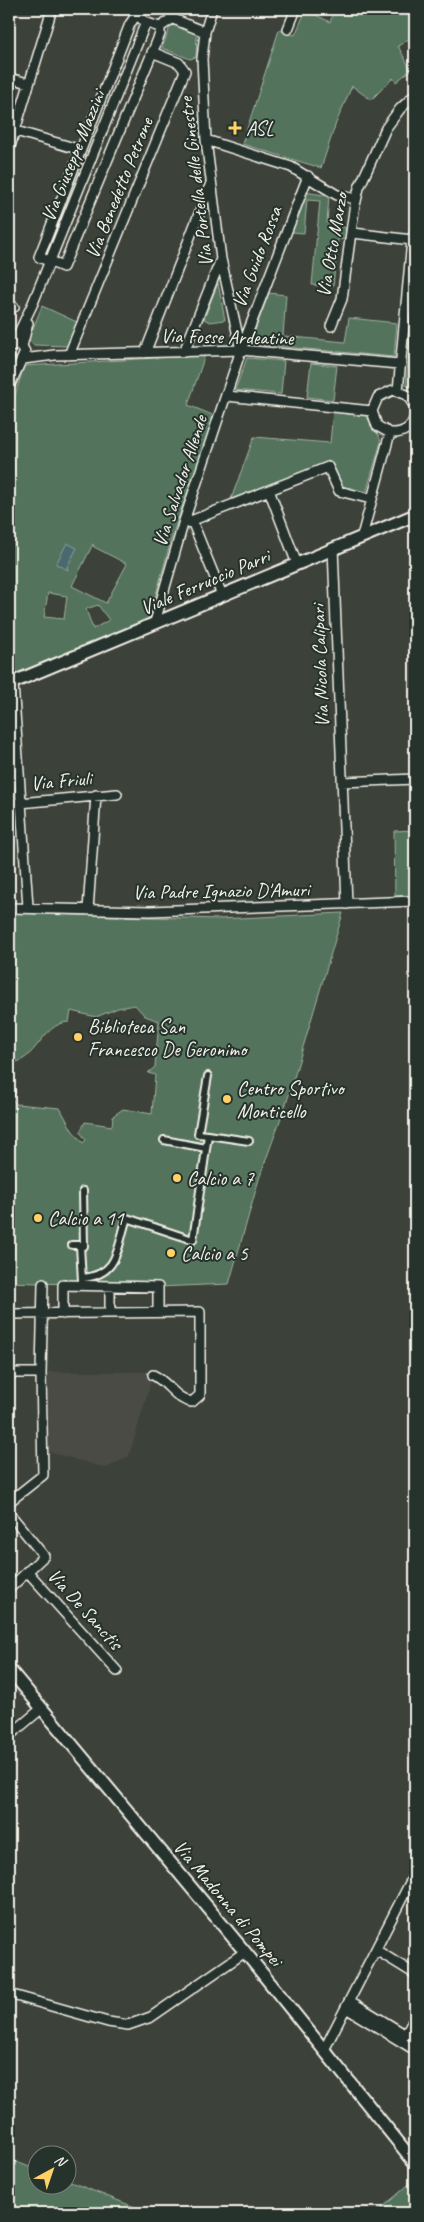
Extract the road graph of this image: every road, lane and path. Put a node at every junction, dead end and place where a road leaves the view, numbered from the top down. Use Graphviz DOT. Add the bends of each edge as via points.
graph roads {
  1 [pos="52,9"];
  2 [pos="212,9"];
  3 [pos="296,9"];
  4 [pos="136,11"];
  5 [pos="172,13"];
  6 [pos="146,22"];
  7 [pos="160,27"];
  8 [pos="288,29"];
  9 [pos="205,32"];
  10 [pos="152,52"];
  11 [pos="9,78"];
  12 [pos="28,83"];
  13 [pos="415,95"];
  14 [pos="12,130"];
  15 [pos="206,140"];
  16 [pos="9,150"];
  17 [pos="81,150"];
  18 [pos="308,176"];
  19 [pos="211,181"];
  20 [pos="356,199"];
  21 [pos="352,233"];
  22 [pos="413,236"];
  23 [pos="222,259"];
  24 [pos="48,261"];
  25 [pos="331,326"];
  26 [pos="16,350"];
  27 [pos="241,350"];
  28 [pos="184,352"];
  29 [pos="144,353"];
  30 [pos="69,355"];
  31 [pos="10,359"];
  32 [pos="399,364"];
  33 [pos="9,380"];
  34 [pos="9,387"];
  35 [pos="398,390"];
  36 [pos="227,396"];
  37 [pos="415,407"];
  38 [pos="372,411"];
  39 [pos="415,416"];
  40 [pos="390,433"];
  41 [pos="269,490"];
  42 [pos="371,499"];
  43 [pos="415,514"];
  44 [pos="192,520"];
  45 [pos="183,524"];
  46 [pos="362,536"];
  47 [pos="333,548"];
  48 [pos="297,564"];
  49 [pos="222,595"];
  50 [pos="155,622"];
  51 [pos="11,683"];
  52 [pos="415,779"];
  53 [pos="342,782"];
  54 [pos="118,794"];
  55 [pos="96,795"];
  56 [pos="20,802"];
  57 [pos="9,804"];
  58 [pos="415,901"];
  59 [pos="347,904"];
  60 [pos="28,907"];
  61 [pos="9,908"];
  62 [pos="88,910"];
  63 [pos="208,1076"];
  64 [pos="208,1135"];
  65 [pos="164,1140"];
  66 [pos="249,1141"];
  67 [pos="206,1148"];
  68 [pos="83,1191"];
  69 [pos="72,1245"];
  70 [pos="80,1245"];
  71 [pos="82,1282"];
  72 [pos="43,1284"];
  73 [pos="110,1286"];
  74 [pos="158,1312"];
  75 [pos="110,1313"];
  76 [pos="9,1314"];
  77 [pos="42,1314"];
  78 [pos="63,1314"];
  79 [pos="9,1372"];
  80 [pos="41,1373"];
  81 [pos="153,1375"];
  82 [pos="9,1502"];
  83 [pos="9,1513"];
  84 [pos="27,1572"];
  85 [pos="9,1589"];
  86 [pos="9,1669"];
  87 [pos="117,1671"];
  88 [pos="41,1709"];
  89 [pos="9,1736"];
  90 [pos="415,1874"];
  91 [pos="376,1950"];
  92 [pos="245,1952"];
  93 [pos="415,1974"];
  94 [pos="9,1994"];
  95 [pos="348,2004"];
  96 [pos="415,2016"];
  97 [pos="324,2050"];
  98 [pos="415,2050"];
  99 [pos="415,2163"];
  1 -- 12 [label="street"];
  2 -- 9 [label="street, Via Portella delle Ginestre"];
  3 -- 8 [label="street"];
  4 -- 6 [label="street"];
  4 -- 17 [label="street"];
  5 -- 7 [label="street" via="166,24"];
  5 -- 9 [label="street"];
  6 -- 7 [label="street"];
  6 -- 24 [label="street, Via Giuseppe Mazzini"];
  7 -- 10 [label="street"];
  9 -- 15 [label="street, Via Portella delle Ginestre" via="202,87"];
  10 -- 24 [label="street" via="63,267"];
  10 -- 30 [label="street, Via Benedetto Petrone" via="179,63 186,71"];
  11 -- 12 [label="street"];
  12 -- 14 [label="street"];
  13 -- 20 [label="street, Via Otto Marzo" via="386,128"];
  14 -- 16 [label="street"];
  14 -- 17 [label="street"];
  15 -- 18 [label="street" via="291,167"];
  15 -- 19 [label="street, Via Portella delle Ginestre"];
  17 -- 24 [label="street" via="39,257"];
  18 -- 20 [label="street" via="337,195"];
  18 -- 27 [label="street, Via Guido Rossa"];
  19 -- 23 [label="street, Via Portella delle Ginestre"];
  19 -- 29 [label="street"];
  20 -- 21 [label="street, Via Otto Marzo"];
  21 -- 22 [label="street"];
  21 -- 25 [label="street, Via Otto Marzo" via="342,299"];
  22 -- 32 [label="street"];
  23 -- 27 [label="street, Via Portella delle Ginestre"];
  23 -- 28 [label="street"];
  24 -- 26 [label="street, Via Giuseppe Mazzini"];
  26 -- 30 [label="street, Via Fosse Ardeatine"];
  26 -- 31 [label="street" via="16,362"];
  26 -- 34 [label="street, Via Giuseppe Mazzini"];
  27 -- 28 [label="street, Via Fosse Ardeatine"];
  27 -- 32 [label="street, Via Fosse Ardeatine"];
  27 -- 36 [label="street, Via Salvador Allende"];
  28 -- 29 [label="street, Via Fosse Ardeatine"];
  29 -- 30 [label="street, Via Fosse Ardeatine"];
  31 -- 33 [label="street"];
  32 -- 35 [label="street"];
  35 -- 37 [label="street" via="411,398"];
  35 -- 38 [label="street" via="387,391 378,397"];
  36 -- 38 [label="street"];
  36 -- 45 [label="street, Via Salvador Allende"];
  38 -- 40 [label="street" via="377,426"];
  39 -- 40 [label="street" via="406,430"];
  40 -- 42 [label="street"];
  41 -- 42 [label="street" via="328,466 339,491"];
  41 -- 44 [label="street"];
  41 -- 48 [label="street"];
  42 -- 46 [label="street"];
  43 -- 46 [label="street, Viale Ferruccio Parri"];
  44 -- 45 [label="street"];
  44 -- 49 [label="street"];
  45 -- 50 [label="street, Via Salvador Allende"];
  46 -- 47 [label="street, Viale Ferruccio Parri"];
  47 -- 48 [label="street, Viale Ferruccio Parri"];
  47 -- 53 [label="street, Via Nicola Calipari"];
  48 -- 49 [label="street, Viale Ferruccio Parri"];
  49 -- 50 [label="street, Viale Ferruccio Parri"];
  50 -- 51 [label="street, Viale Ferruccio Parri"];
  51 -- 56 [label="street"];
  52 -- 53 [label="street"];
  53 -- 59 [label="street, Via Nicola Calipari"];
  54 -- 55 [label="street, Via Friuli"];
  55 -- 56 [label="street, Via Friuli"];
  55 -- 62 [label="street"];
  56 -- 57 [label="street, Via Friuli"];
  56 -- 60 [label="street"];
  58 -- 59 [label="street, Via Padre Ignazio D'Amuri"];
  59 -- 62 [label="street, Via Padre Ignazio D'Amuri" via="150,912"];
  60 -- 61 [label="street, Via Padre Ignazio D'Amuri"];
  60 -- 62 [label="street, Via Padre Ignazio D'Amuri"];
  63 -- 64 [label="street" via="198,1134"];
  64 -- 66 [label="street"];
  64 -- 67 [label="street"];
  65 -- 67 [label="street"];
  67 -- 71 [label="street" via="193,1240 127,1218 118,1252 110,1266"];
  68 -- 70 [label="street" via="84,1246"];
  69 -- 70 [label="street"];
  70 -- 71 [label="street"];
  71 -- 73 [label="street"];
  71 -- 78 [label="street" via="63,1285"];
  72 -- 77 [label="street"];
  73 -- 74 [label="street" via="158,1287"];
  73 -- 75 [label="street"];
  74 -- 75 [label="street"];
  74 -- 81 [label="street" via="200,1312 200,1395 192,1402 184,1401"];
  75 -- 78 [label="street"];
  76 -- 77 [label="street"];
  77 -- 78 [label="street"];
  77 -- 80 [label="street"];
  79 -- 80 [label="street"];
  80 -- 82 [label="street" via="43,1475"];
  83 -- 84 [label="street" via="44,1556"];
  84 -- 85 [label="street"];
  84 -- 87 [label="street, Via De Sanctis"];
  86 -- 88 [label="street, Via Madonna di Pompei"];
  88 -- 89 [label="street"];
  88 -- 92 [label="street, Via Madonna di Pompei"];
  90 -- 91 [label="street"];
  91 -- 93 [label="street"];
  91 -- 95 [label="street"];
  92 -- 94 [label="street" via="152,2017 128,2026"];
  92 -- 97 [label="street, Via Madonna di Pompei"];
  95 -- 96 [label="street" via="406,2035"];
  95 -- 97 [label="street"];
  95 -- 98 [label="street"];
  97 -- 99 [label="street, Via Madonna di Pompei"];
}
